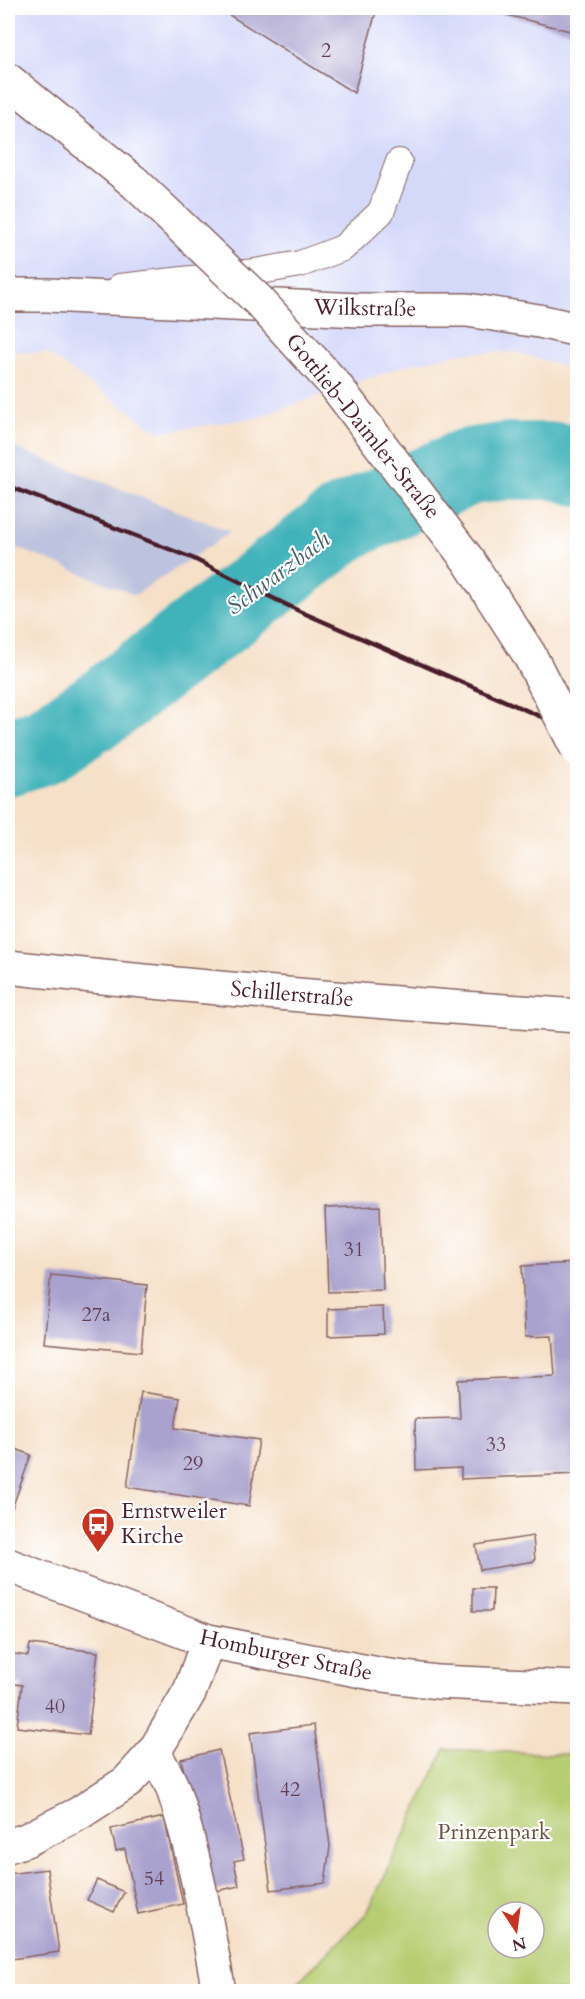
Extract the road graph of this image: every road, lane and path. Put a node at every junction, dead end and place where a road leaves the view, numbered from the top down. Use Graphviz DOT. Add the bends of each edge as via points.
graph roads {
  1 [pos="8,80"];
  2 [pos="399,162"];
  3 [pos="8,295"];
  4 [pos="48,295"];
  5 [pos="578,330"];
  6 [pos="578,750"];
  7 [pos="8,967"];
  8 [pos="578,1016"];
  9 [pos="8,1565"];
  10 [pos="208,1641"];
  11 [pos="578,1688"];
  12 [pos="154,1752"];
  13 [pos="8,1846"];
  14 [pos="219,1992"];
  1 -- 6 [label="street, Gottlieb-Daimler-Straße, bridge" via="134,182 259,301 342,394 474,570 529,654"];
  2 -- 4 [label="lane" via="381,212 343,248 300,264 255,272"];
  3 -- 4 [label="street, Wilkstraße"];
  4 -- 5 [label="street, Wilkstraße" via="359,310 467,310"];
  7 -- 8 [label="street, Schillerstraße" via="400,1004"];
  9 -- 10 [label="street, Homburger Straße"];
  10 -- 11 [label="street, Homburger Straße" via="437,1682"];
  10 -- 12 [label="street" via="190,1691"];
  12 -- 13 [label="street" via="126,1782 78,1814"];
  12 -- 14 [label="street" via="172,1787 185,1830"];
}
